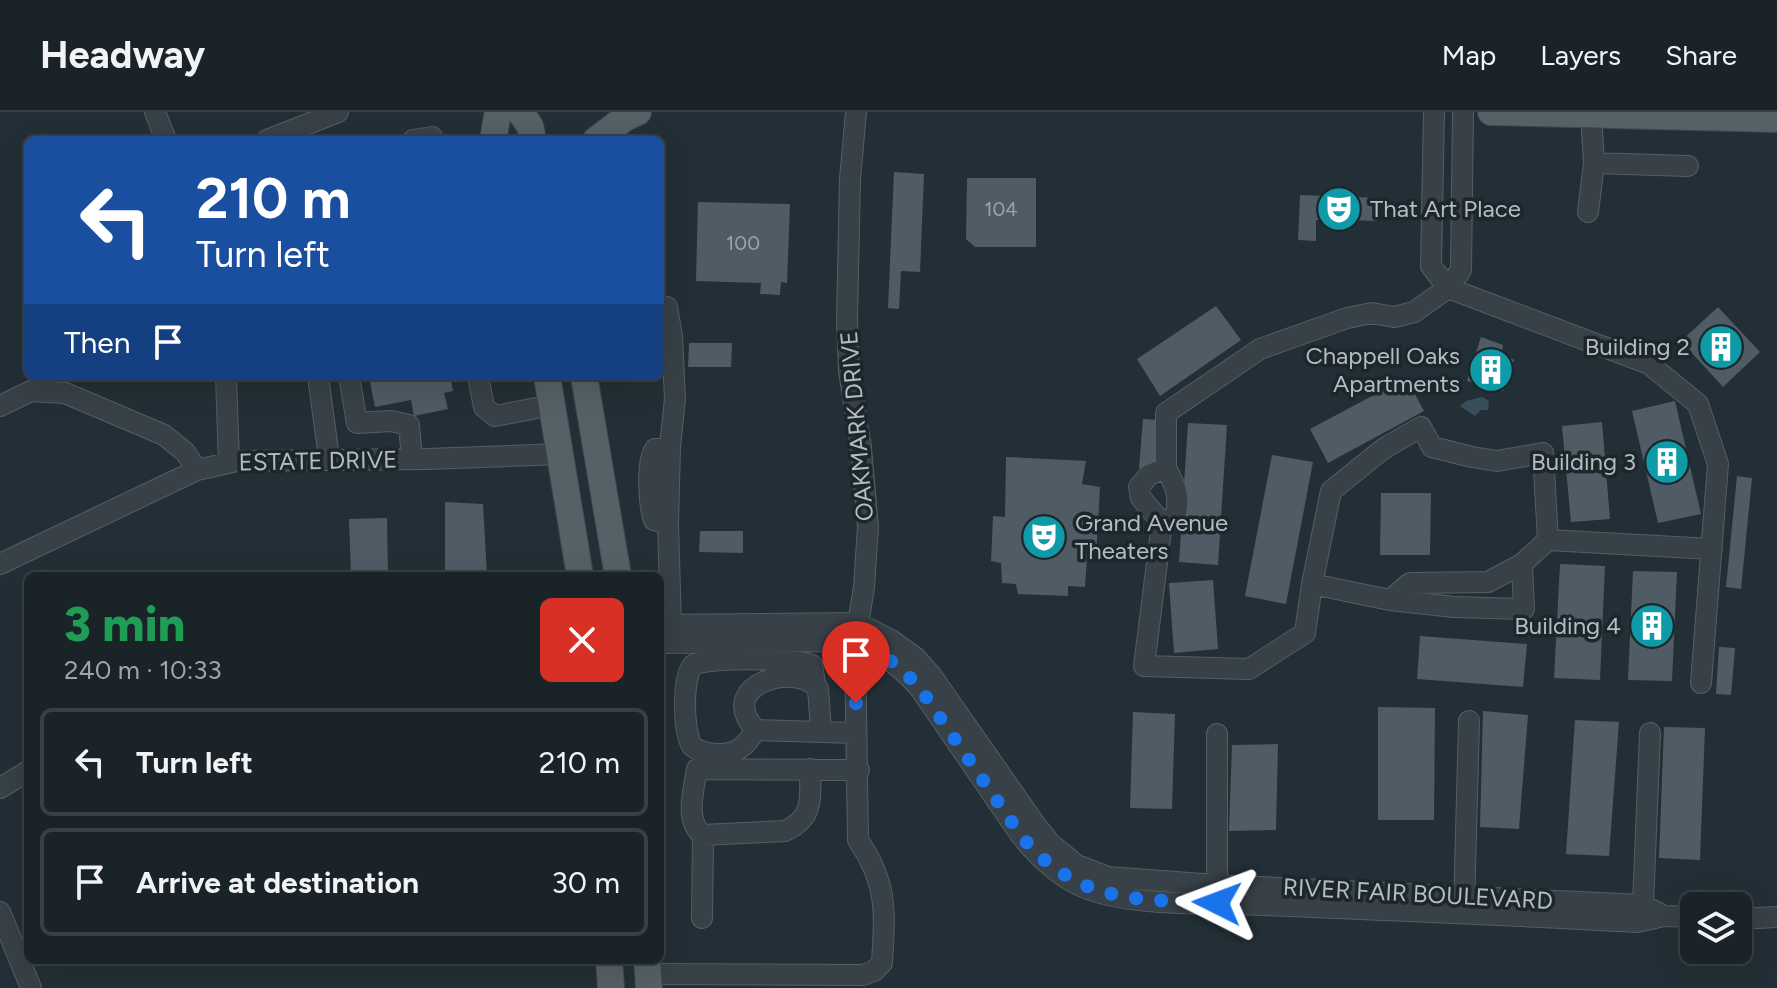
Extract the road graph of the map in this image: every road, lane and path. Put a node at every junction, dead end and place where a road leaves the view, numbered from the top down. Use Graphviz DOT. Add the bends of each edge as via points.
graph roads {
  1 [pos="155,112"];
  2 [pos="338,112"];
  3 [pos="498,112"];
  4 [pos="520,112"];
  5 [pos="638,112"];
  6 [pos="856,112"];
  7 [pos="1434,112"];
  8 [pos="1463,112"];
  9 [pos="1491,112"];
  10 [pos="1591,115"];
  11 [pos="1777,119"];
  12 [pos="164,136"];
  13 [pos="277,136"];
  14 [pos="494,136"];
  15 [pos="532,136"];
  16 [pos="601,136"];
  17 [pos="1594,163"];
  18 [pos="1688,166"];
  19 [pos="1588,212"];
  20 [pos="1431,229"];
  21 [pos="1461,229"];
  22 [pos="1448,288"];
  23 [pos="667,307"];
  24 [pos="226,380"];
  25 [pos="319,380"];
  26 [pos="350,380"];
  27 [pos="479,380"];
  28 [pos="548,380"];
  29 [pos="585,380"];
  30 [pos="552,405"];
  31 [pos="0,406"];
  32 [pos="561,454"];
  33 [pos="329,458"];
  34 [pos="412,459"];
  35 [pos="229,463"];
  36 [pos="1166,468"];
  37 [pos="197,470"];
  38 [pos="1162,523"];
  39 [pos="1548,540"];
  40 [pos="1712,549"];
  41 [pos="0,564"];
  42 [pos="1522,564"];
  43 [pos="579,572"];
  44 [pos="617,572"];
  45 [pos="1312,584"];
  46 [pos="1390,600"];
  47 [pos="664,631"];
  48 [pos="856,633"];
  49 [pos="1701,683"];
  50 [pos="815,684"];
  51 [pos="1469,721"];
  52 [pos="756,730"];
  53 [pos="821,730"];
  54 [pos="856,733"];
  55 [pos="1650,733"];
  56 [pos="1217,734"];
  57 [pos="810,769"];
  58 [pos="859,770"];
  59 [pos="24,773"];
  60 [pos="0,788"];
  61 [pos="703,835"];
  62 [pos="1216,894"];
  63 [pos="1465,904"];
  64 [pos="1643,905"];
  65 [pos="0,912"];
  66 [pos="1664,916"];
  67 [pos="1680,917"];
  68 [pos="1777,917"];
  69 [pos="702,918"];
  70 [pos="1752,918"];
  71 [pos="609,964"];
  72 [pos="648,974"];
  73 [pos="723,981"];
  74 [pos="863,982"];
  75 [pos="31,988"];
  76 [pos="611,988"];
  1 -- 12 [label="street"];
  2 -- 13 [label="street"];
  3 -- 14 [label="main road"];
  4 -- 15 [label="main road"];
  5 -- 16 [label="main road"];
  6 -- 48 [label="street, OAKMARK DRIVE" via="847,320 868,527"];
  7 -- 20 [label="street"];
  8 -- 21 [label="street"];
  9 -- 10 [label="main road"];
  10 -- 11 [label="main road"];
  10 -- 17 [label="street"];
  17 -- 18 [label="street"];
  17 -- 19 [label="street"];
  20 -- 21 [label="street"];
  20 -- 22 [label="street" via="1431,266"];
  21 -- 22 [label="street" via="1461,270"];
  22 -- 36 [label="street" via="1414,312 1347,318 1260,349 1166,413"];
  22 -- 40 [label="street" via="1649,364 1698,404 1718,464"];
  23 -- 47 [label="street" via="675,399"];
  24 -- 35 [label="street"];
  25 -- 33 [label="street"];
  26 -- 34 [label="street" via="357,423 409,425"];
  27 -- 30 [label="street" via="484,407 495,416"];
  28 -- 30 [label="main road"];
  29 -- 44 [label="main road"];
  30 -- 32 [label="main road"];
  31 -- 37 [label="street" via="31,391 65,393 164,435"];
  32 -- 34 [label="street, ESTATE DRIVE"];
  32 -- 43 [label="main road"];
  33 -- 34 [label="street, ESTATE DRIVE"];
  33 -- 35 [label="street, ESTATE DRIVE"];
  35 -- 37 [label="street, ESTATE DRIVE"];
  36 -- 38 [label="street" via="1178,505 1175,516"];
  36 -- 38 [label="street" via="1149,475 1139,487 1141,498"];
  37 -- 41 [label="street, ESTATE DRIVE"];
  38 -- 45 [label="street" via="1144,666 1249,669 1305,633"];
  39 -- 40 [label="street"];
  39 -- 42 [label="street"];
  39 -- 45 [label="street" via="1543,453 1497,461 1472,457 1432,447 1421,427 1383,449 1331,491"];
  40 -- 49 [label="street"];
  42 -- 46 [label="street" via="1488,582 1410,583"];
  42 -- 46 [label="street" via="1524,609"];
  45 -- 46 [label="street"];
  47 -- 48 [label="street, RIVER FAIR BOULEVARD"];
  48 -- 54 [label="street, OAKMARK DRIVE"];
  48 -- 62 [label="street, RIVER FAIR BOULEVARD" via="891,640 916,658 1072,871"];
  50 -- 52 [label="street" via="796,678 766,680 752,687 746,714"];
  50 -- 52 [label="street" via="812,665 796,660 693,665 686,677 687,735 692,746 704,753 735,751"];
  50 -- 53 [label="street"];
  51 -- 63 [label="street"];
  52 -- 53 [label="street"];
  53 -- 54 [label="street"];
  54 -- 58 [label="street, OAKMARK DRIVE"];
  55 -- 64 [label="street"];
  56 -- 62 [label="street"];
  57 -- 58 [label="street"];
  57 -- 61 [label="street" via="810,805 798,825 785,831"];
  57 -- 61 [label="street" via="697,769 694,825"];
  58 -- 74 [label="street, OAKMARK DRIVE" via="858,840 873,862 885,916 882,963"];
  59 -- 60 [label="street"];
  61 -- 69 [label="street"];
  62 -- 63 [label="street, RIVER FAIR BOULEVARD"];
  63 -- 64 [label="street, RIVER FAIR BOULEVARD"];
  63 -- 66 [label="street, RIVER FAIR BOULEVARD" via="1637,922"];
  64 -- 66 [label="street, RIVER FAIR BOULEVARD"];
  65 -- 75 [label="street"];
  66 -- 67 [label="street, RIVER FAIR BOULEVARD"];
  68 -- 70 [label="street"];
  71 -- 76 [label="main road"];
  72 -- 73 [label="street"];
  73 -- 74 [label="street"];
}
